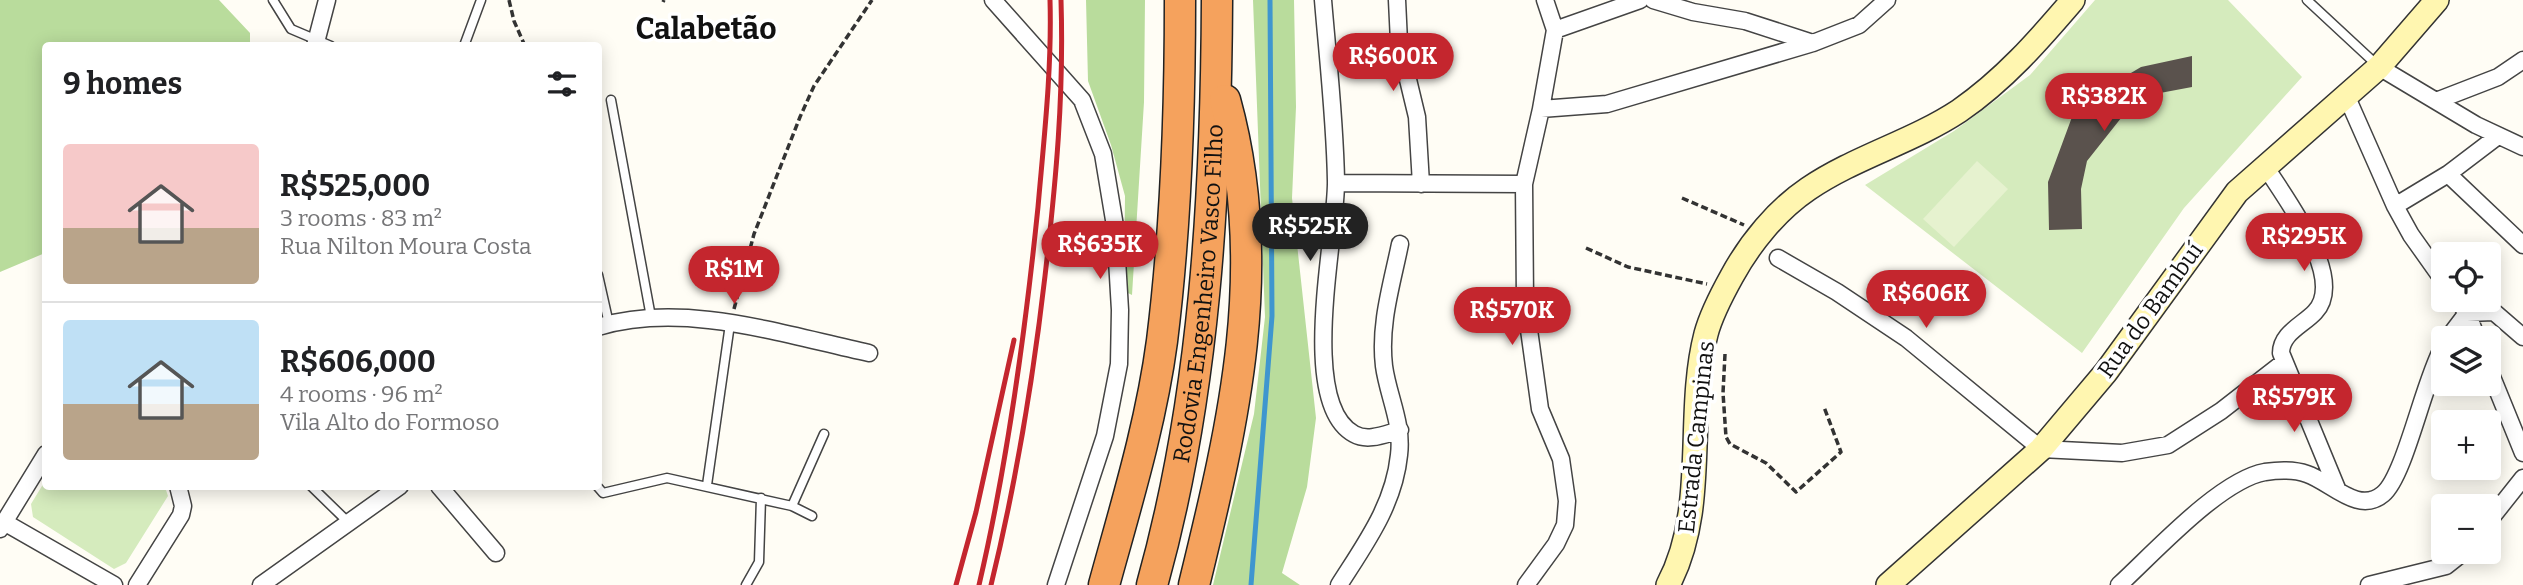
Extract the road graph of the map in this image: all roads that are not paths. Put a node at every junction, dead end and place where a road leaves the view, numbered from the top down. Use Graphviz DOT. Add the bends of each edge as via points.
graph roads {
  1 [pos="273,0"];
  2 [pos="327,0"];
  3 [pos="481,0"];
  4 [pos="993,0"];
  5 [pos="1180,0"];
  6 [pos="1217,0"];
  7 [pos="1323,0"];
  8 [pos="1397,0"];
  9 [pos="1545,0"];
  10 [pos="1640,0"];
  11 [pos="1653,0"];
  12 [pos="1887,0"];
  13 [pos="2073,0"];
  14 [pos="2307,0"];
  15 [pos="2437,0"];
  16 [pos="1555,30"];
  17 [pos="317,42"];
  18 [pos="321,42"];
  19 [pos="465,42"];
  20 [pos="1812,43"];
  21 [pos="2523,60"];
  22 [pos="2379,67"];
  23 [pos="1217,72"];
  24 [pos="2346,95"];
  25 [pos="611,100"];
  26 [pos="2436,100"];
  27 [pos="1541,109"];
  28 [pos="2498,136"];
  29 [pos="2523,147"];
  30 [pos="2265,166"];
  31 [pos="2448,174"];
  32 [pos="1336,183"];
  33 [pos="1421,184"];
  34 [pos="1524,184"];
  35 [pos="2395,206"];
  36 [pos="1400,244"];
  37 [pos="2523,245"];
  38 [pos="1777,258"];
  39 [pos="2431,263"];
  40 [pos="2467,313"];
  41 [pos="651,317"];
  42 [pos="730,324"];
  43 [pos="604,326"];
  44 [pos="2457,326"];
  45 [pos="2472,326"];
  46 [pos="2523,337"];
  47 [pos="869,353"];
  48 [pos="2284,362"];
  49 [pos="2431,372"];
  50 [pos="2500,396"];
  51 [pos="1400,430"];
  52 [pos="824,434"];
  53 [pos="2041,449"];
  54 [pos="2523,453"];
  55 [pos="42,461"];
  56 [pos="1136,470"];
  57 [pos="2523,478"];
  58 [pos="707,485"];
  59 [pos="179,490"];
  60 [pos="315,490"];
  61 [pos="395,490"];
  62 [pos="442,490"];
  63 [pos="600,490"];
  64 [pos="2338,491"];
  65 [pos="761,498"];
  66 [pos="792,506"];
  67 [pos="2501,506"];
  68 [pos="812,516"];
  69 [pos="350,524"];
  70 [pos="2,526"];
  71 [pos="496,553"];
  72 [pos="2449,564"];
  73 [pos="1197,577"];
  74 [pos="1890,584"];
  75 [pos="114,585"];
  76 [pos="137,585"];
  77 [pos="261,585"];
  78 [pos="746,585"];
  79 [pos="1056,585"];
  80 [pos="1087,585"];
  81 [pos="1104,585"];
  82 [pos="1152,585"];
  83 [pos="1339,585"];
  84 [pos="1526,585"];
  85 [pos="1668,585"];
  86 [pos="2119,585"];
  87 [pos="2369,585"];
  1 -- 17 [label="lane" via="291,29"];
  2 -- 18 [label="street"];
  3 -- 19 [label="lane"];
  4 -- 79 [label="street" via="1082,100 1104,154 1114,215 1119,364 1105,436"];
  5 -- 56 [label="highway, Rodovia Engenheiro Vasco Filho" via="1181,127 1161,342"];
  6 -- 23 [label="highway, Rodovia Engenheiro Vasco Filho"];
  7 -- 32 [label="street"];
  8 -- 33 [label="street" via="1399,41 1417,117"];
  9 -- 16 [label="street"];
  10 -- 16 [label="street"];
  11 -- 20 [label="street" via="1745,21"];
  12 -- 20 [label="street" via="1859,24"];
  13 -- 85 [label="main road, Estrada Campinas" via="2023,58 1961,110 1806,190 1762,233 1726,288 1706,334 1691,500 1684,542"];
  14 -- 22 [label="lane"];
  15 -- 22 [label="main road, Rua do Bambuí"];
  16 -- 27 [label="street"];
  20 -- 27 [label="street" via="1607,104"];
  21 -- 26 [label="street" via="2498,77"];
  22 -- 24 [label="main road, Rua do Bambuí"];
  22 -- 26 [label="street"];
  23 -- 73 [label="highway" via="1237,143 1248,234 1241,363 1229,442"];
  23 -- 82 [label="highway, Rodovia Engenheiro Vasco Filho" via="1196,361 1178,478"];
  24 -- 30 [label="main road, Rua do Bambuí"];
  24 -- 35 [label="street"];
  25 -- 41 [label="lane"];
  26 -- 28 [label="street"];
  27 -- 34 [label="street"];
  28 -- 29 [label="street"];
  28 -- 31 [label="street"];
  30 -- 48 [label="street" via="2319,257 2326,286 2316,311 2284,339"];
  30 -- 53 [label="main road, Rua do Bambuí" via="2237,192 2106,372"];
  31 -- 35 [label="street"];
  31 -- 37 [label="street"];
  32 -- 33 [label="street"];
  32 -- 51 [label="street" via="1322,343 1330,393 1340,418 1355,435 1368,439"];
  33 -- 34 [label="street"];
  34 -- 84 [label="street" via="1527,314 1540,409 1561,459 1567,501 1565,524 1556,544"];
  35 -- 39 [label="street"];
  36 -- 51 [label="street" via="1382,330 1384,368"];
  38 -- 53 [label="street" via="1906,338"];
  40 -- 44 [label="street"];
  40 -- 45 [label="street"];
  40 -- 46 [label="street" via="2494,312"];
  41 -- 42 [label="street"];
  41 -- 43 [label="street"];
  42 -- 47 [label="street"];
  42 -- 58 [label="lane"];
  48 -- 53 [label="street" via="2168,445 2122,453"];
  48 -- 64 [label="street"];
  49 -- 64 [label="street" via="2390,487 2372,500 2349,498"];
  50 -- 54 [label="street"];
  51 -- 83 [label="street" via="1399,456 1386,507"];
  52 -- 66 [label="lane"];
  53 -- 74 [label="main road, Rua do Bambuí"];
  55 -- 70 [label="street"];
  56 -- 80 [label="highway"];
  56 -- 81 [label="highway, Rodovia Engenheiro Vasco Filho"];
  57 -- 67 [label="street"];
  58 -- 63 [label="lane" via="667,478"];
  58 -- 65 [label="lane"];
  59 -- 76 [label="street" via="181,515"];
  60 -- 69 [label="lane"];
  61 -- 69 [label="street"];
  62 -- 71 [label="street"];
  64 -- 86 [label="street" via="2306,474 2284,470 2247,478 2212,501"];
  65 -- 66 [label="lane"];
  65 -- 78 [label="lane" via="759,562"];
  66 -- 68 [label="lane"];
  69 -- 77 [label="street"];
  70 -- 75 [label="street"];
  72 -- 87 [label="street"];
}
